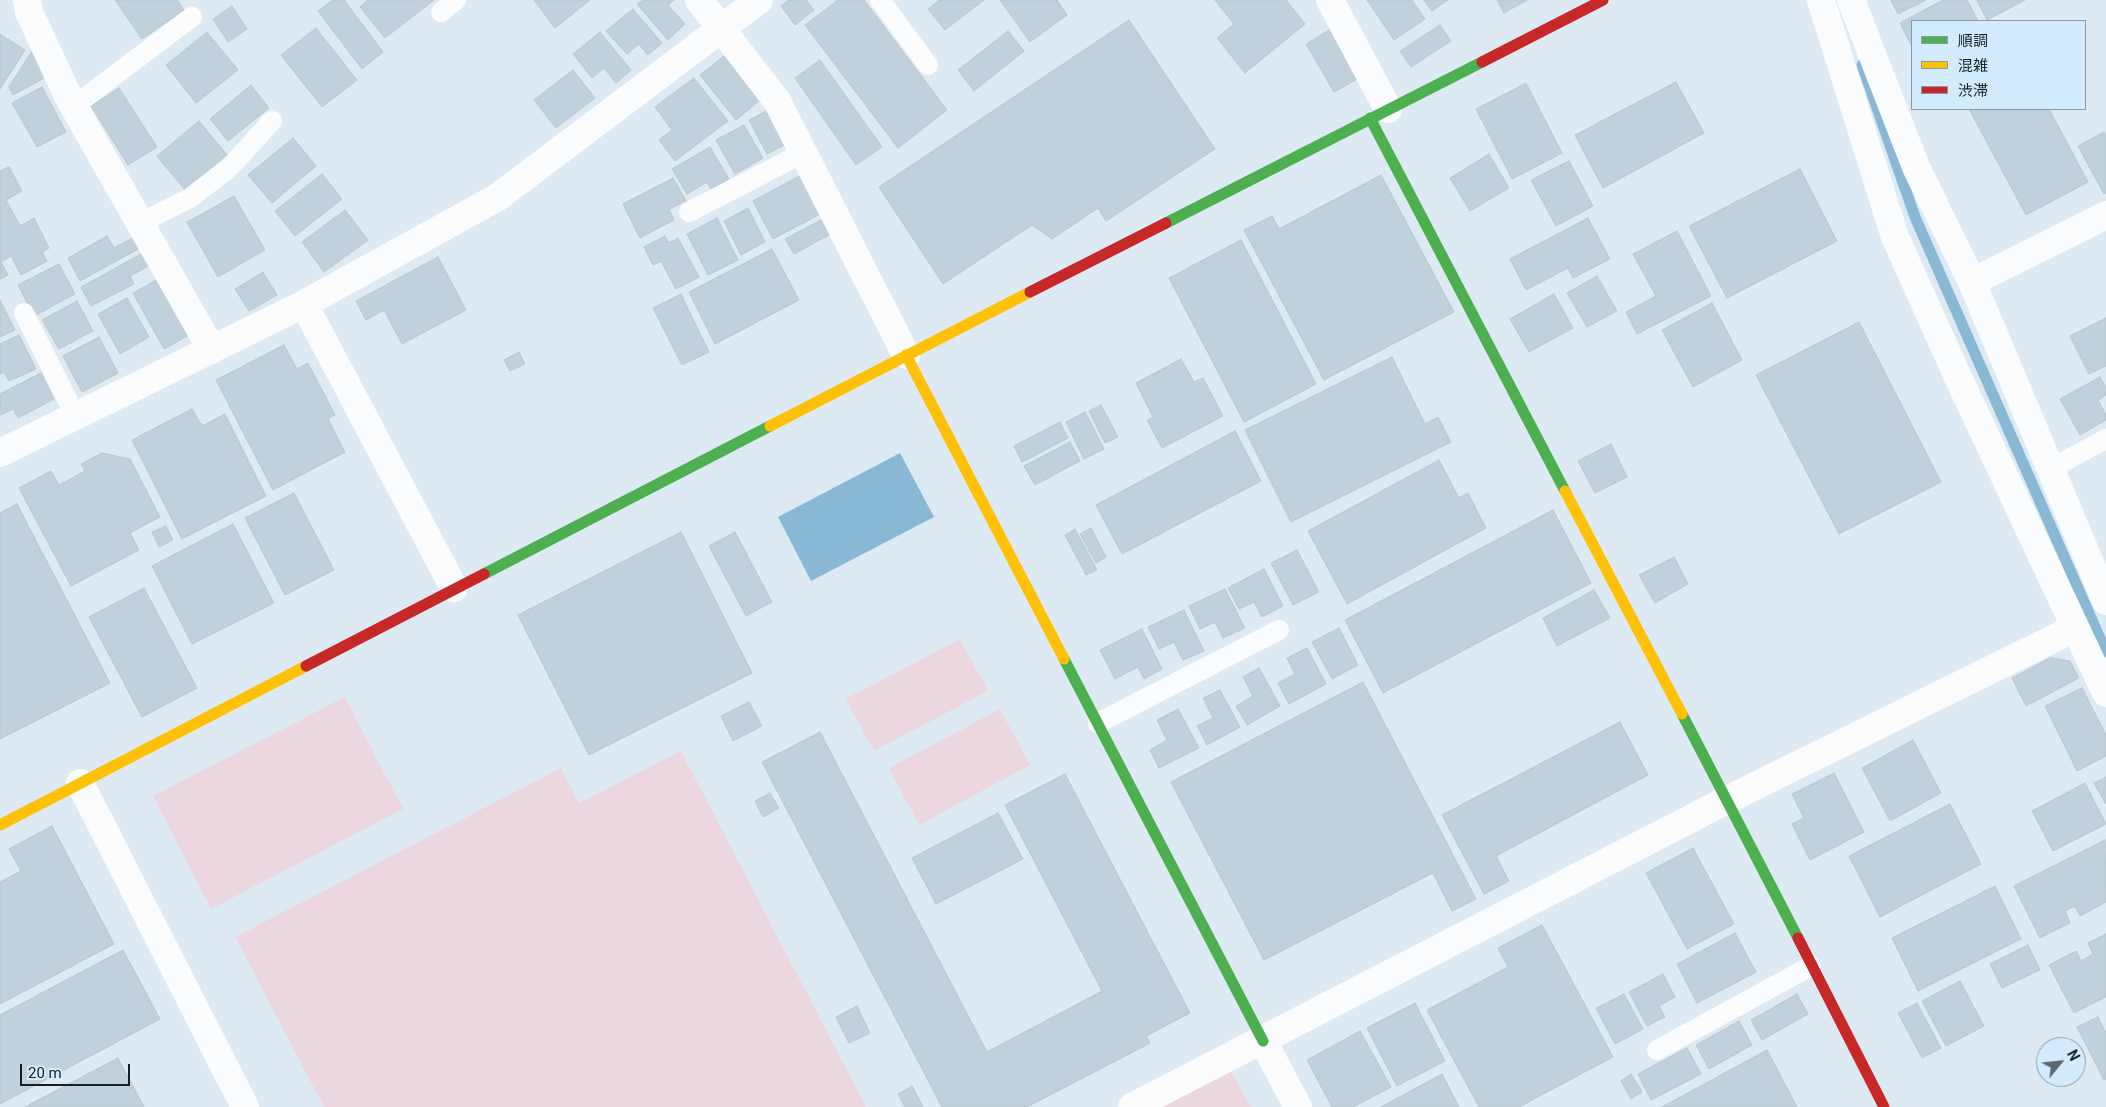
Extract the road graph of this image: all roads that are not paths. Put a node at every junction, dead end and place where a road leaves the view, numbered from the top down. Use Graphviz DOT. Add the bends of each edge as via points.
graph roads {
  1 [pos="27,0"];
  2 [pos="699,0"];
  3 [pos="759,0"];
  4 [pos="880,0"];
  5 [pos="1330,0"];
  6 [pos="1603,0"];
  7 [pos="1821,0"];
  8 [pos="1851,0"];
  9 [pos="192,17"];
  10 [pos="722,29"];
  11 [pos="928,65"];
  12 [pos="74,106"];
  13 [pos="1379,113"];
  14 [pos="272,121"];
  15 [pos="803,153"];
  16 [pos="689,212"];
  17 [pos="2106,215"];
  18 [pos="140,223"];
  19 [pos="1972,282"];
  20 [pos="304,304"];
  21 [pos="24,313"];
  22 [pos="212,350"];
  23 [pos="906,355"];
  24 [pos="76,416"];
  25 [pos="2106,439"];
  26 [pos="0,453"];
  27 [pos="2050,469"];
  28 [pos="454,588"];
  29 [pos="2106,601"];
  30 [pos="2075,628"];
  31 [pos="1279,630"];
  32 [pos="2106,693"];
  33 [pos="1098,723"];
  34 [pos="80,783"];
  35 [pos="1727,800"];
  36 [pos="0,825"];
  37 [pos="1811,966"];
  38 [pos="1263,1041"];
  39 [pos="1657,1050"];
  40 [pos="245,1107"];
  41 [pos="1132,1107"];
  42 [pos="1298,1107"];
  43 [pos="1884,1107"];
  1 -- 12 [label="street" via="29,12"];
  2 -- 10 [label="street"];
  3 -- 10 [label="street"];
  4 -- 11 [label="lane"];
  5 -- 13 [label="street"];
  6 -- 13 [label="street"];
  7 -- 30 [label="street" via="1895,237"];
  8 -- 19 [label="street" via="1916,167"];
  9 -- 12 [label="lane"];
  10 -- 15 [label="street" via="777,101"];
  10 -- 20 [label="street" via="498,197"];
  12 -- 18 [label="street"];
  13 -- 23 [label="street"];
  13 -- 35 [label="street"];
  14 -- 18 [label="lane" via="230,167 197,192"];
  15 -- 16 [label="lane"];
  15 -- 23 [label="street"];
  17 -- 19 [label="street"];
  18 -- 22 [label="street"];
  19 -- 27 [label="street"];
  20 -- 22 [label="street"];
  20 -- 28 [label="street"];
  21 -- 24 [label="lane"];
  22 -- 24 [label="street"];
  23 -- 28 [label="street"];
  23 -- 33 [label="street"];
  24 -- 26 [label="street"];
  25 -- 27 [label="lane"];
  27 -- 29 [label="street"];
  28 -- 34 [label="street"];
  30 -- 32 [label="street"];
  30 -- 35 [label="street"];
  31 -- 33 [label="lane"];
  33 -- 38 [label="street"];
  34 -- 36 [label="street"];
  34 -- 40 [label="street"];
  35 -- 37 [label="street"];
  35 -- 38 [label="street"];
  37 -- 39 [label="lane"];
  37 -- 43 [label="street"];
  38 -- 41 [label="street"];
  38 -- 42 [label="street"];
}
